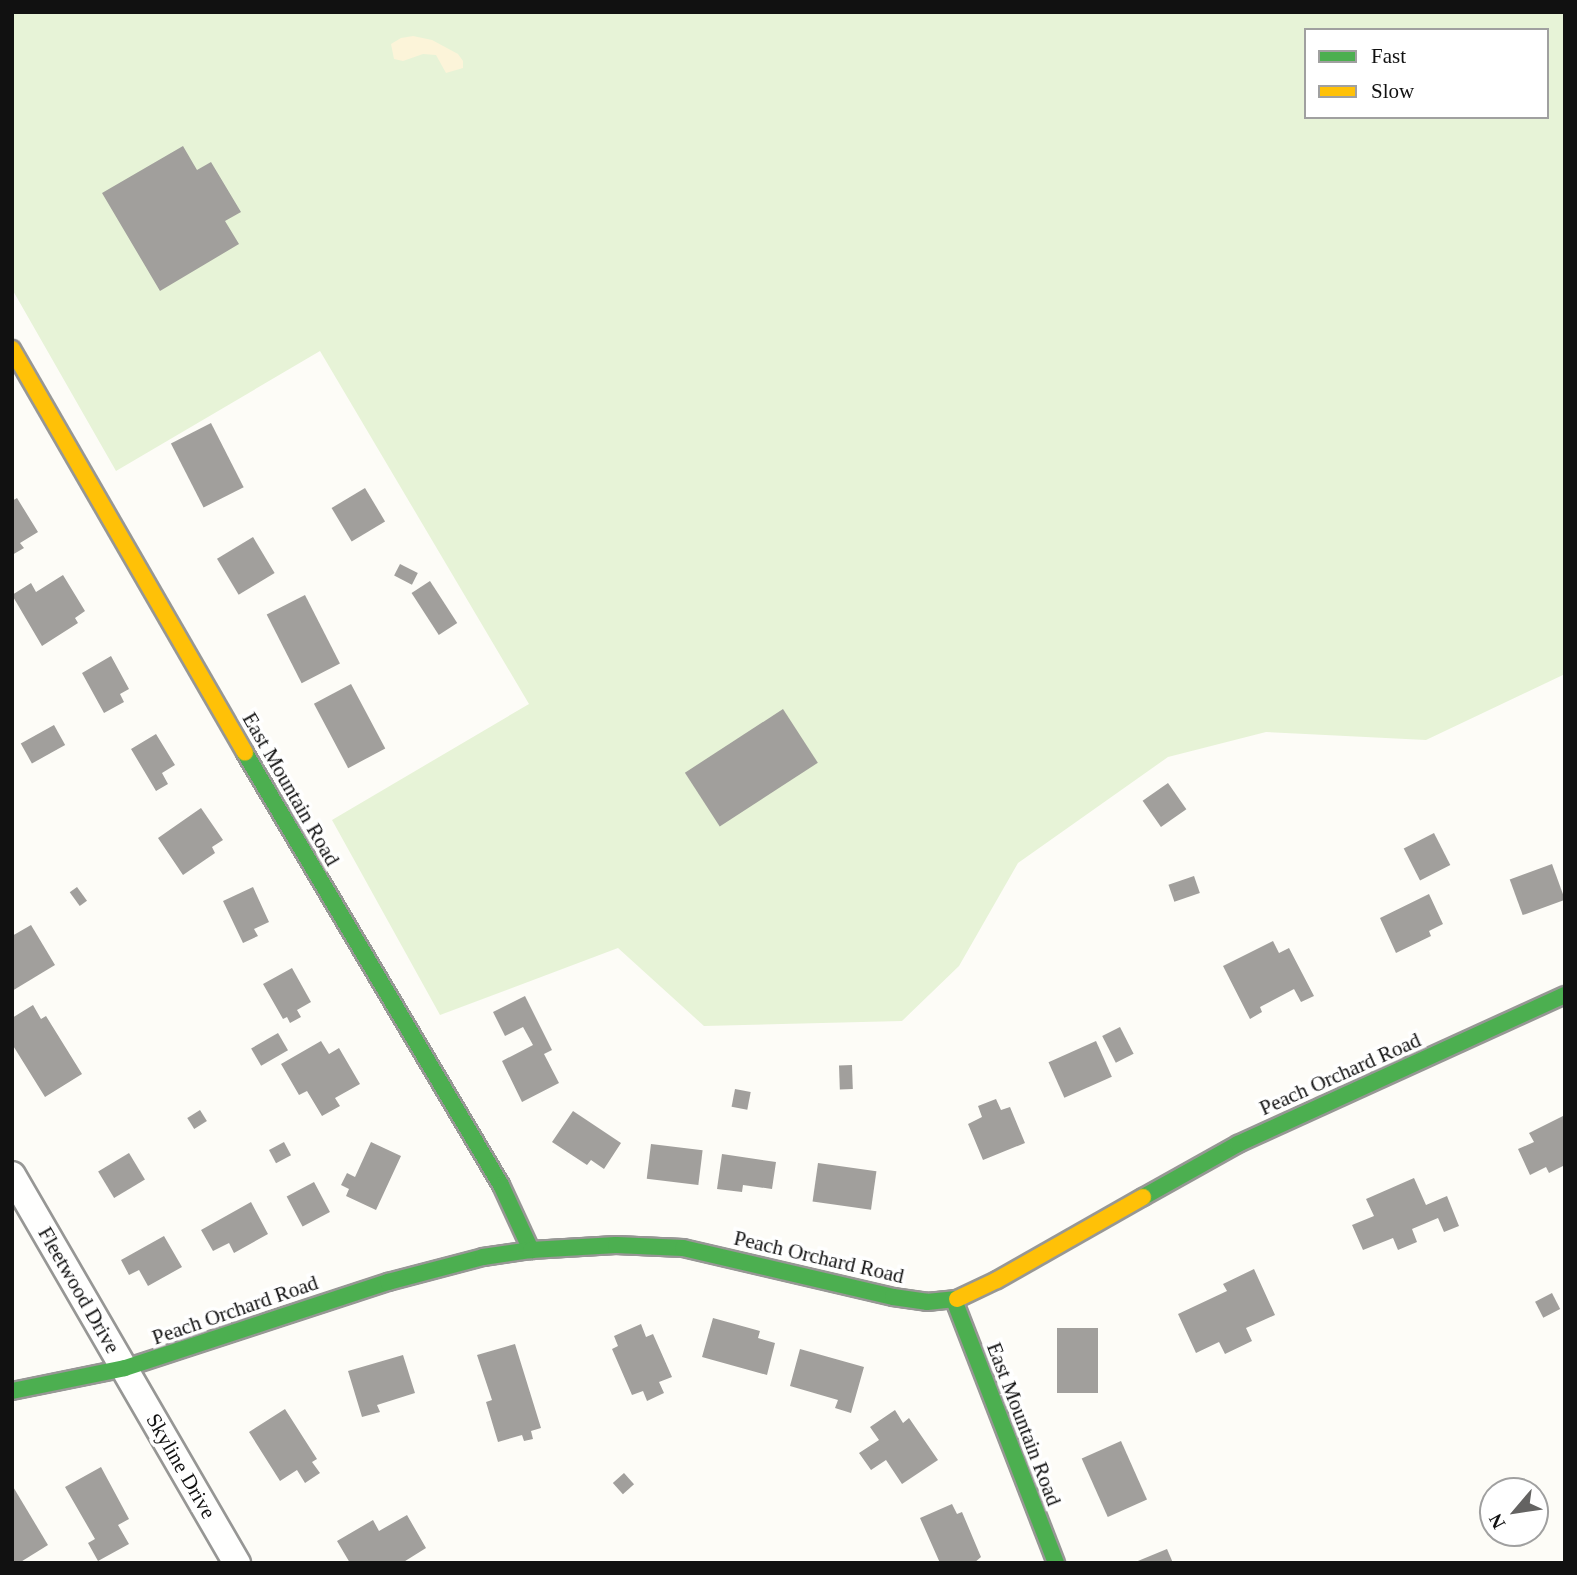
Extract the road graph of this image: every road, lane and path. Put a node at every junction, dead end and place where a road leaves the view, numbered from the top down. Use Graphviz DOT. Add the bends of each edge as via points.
graph roads {
  1 [pos="12,349"];
  2 [pos="1565,995"];
  3 [pos="12,1175"];
  4 [pos="531,1250"];
  5 [pos="954,1300"];
  6 [pos="125,1368"];
  7 [pos="12,1391"];
  8 [pos="237,1563"];
  9 [pos="1056,1563"];
  1 -- 4 [label="street, East Mountain Road" via="501,1185"];
  2 -- 5 [label="street, Peach Orchard Road" via="1238,1144"];
  3 -- 6 [label="street, Fleetwood Drive"];
  4 -- 5 [label="street, Peach Orchard Road" via="615,1245 683,1248 893,1297"];
  4 -- 6 [label="street, Peach Orchard Road" via="483,1257 388,1282"];
  5 -- 9 [label="street, East Mountain Road"];
  6 -- 7 [label="street, Peach Orchard Road"];
  6 -- 8 [label="street, Skyline Drive"];
}
